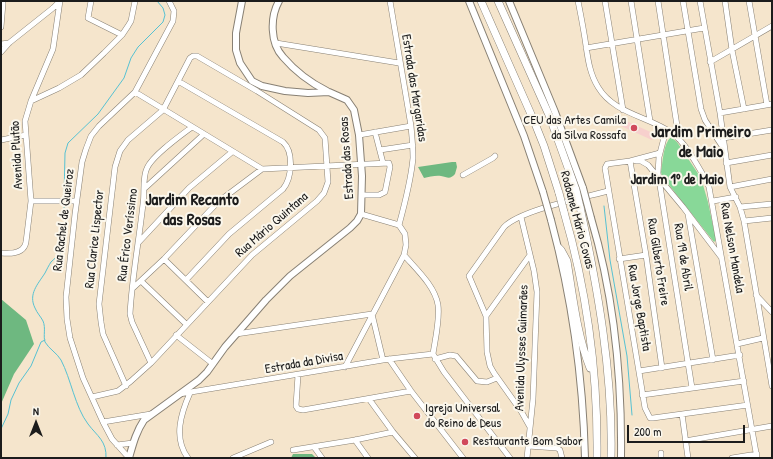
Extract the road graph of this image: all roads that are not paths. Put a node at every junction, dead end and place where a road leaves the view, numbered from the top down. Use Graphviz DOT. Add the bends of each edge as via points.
graph roads {
  1 [pos="60,1"];
  2 [pos="91,1"];
  3 [pos="135,1"];
  4 [pos="169,1"];
  5 [pos="242,1"];
  6 [pos="279,1"];
  7 [pos="390,1"];
  8 [pos="468,1"];
  9 [pos="481,1"];
  10 [pos="498,1"];
  11 [pos="509,1"];
  12 [pos="578,1"];
  13 [pos="605,1"];
  14 [pos="631,1"];
  15 [pos="658,1"];
  16 [pos="682,1"];
  17 [pos="700,1"];
  18 [pos="724,1"];
  19 [pos="749,1"];
  20 [pos="3,3"];
  21 [pos="51,10"];
  22 [pos="59,12"];
  23 [pos="1,16"];
  24 [pos="772,26"];
  25 [pos="1,27"];
  26 [pos="704,28"];
  27 [pos="687,30"];
  28 [pos="664,34"];
  29 [pos="122,35"];
  30 [pos="755,36"];
  31 [pos="638,38"];
  32 [pos="9,43"];
  33 [pos="276,43"];
  34 [pos="613,43"];
  35 [pos="1,44"];
  36 [pos="586,48"];
  37 [pos="732,50"];
  38 [pos="1,52"];
  39 [pos="399,62"];
  40 [pos="710,62"];
  41 [pos="178,82"];
  42 [pos="36,89"];
  43 [pos="135,92"];
  44 [pos="329,92"];
  45 [pos="47,93"];
  46 [pos="31,101"];
  47 [pos="769,104"];
  48 [pos="744,108"];
  49 [pos="163,110"];
  50 [pos="623,110"];
  51 [pos="720,113"];
  52 [pos="650,122"];
  53 [pos="411,126"];
  54 [pos="192,127"];
  55 [pos="666,130"];
  56 [pos="772,130"];
  57 [pos="376,132"];
  58 [pos="204,134"];
  59 [pos="26,135"];
  60 [pos="359,135"];
  61 [pos="723,138"];
  62 [pos="679,139"];
  63 [pos="1,140"];
  64 [pos="412,145"];
  65 [pos="380,150"];
  66 [pos="724,150"];
  67 [pos="232,152"];
  68 [pos="660,154"];
  69 [pos="772,155"];
  70 [pos="495,156"];
  71 [pos="632,160"];
  72 [pos="383,163"];
  73 [pos="726,163"];
  74 [pos="361,164"];
  75 [pos="328,165"];
  76 [pos="290,168"];
  77 [pos="262,169"];
  78 [pos="463,175"];
  79 [pos="659,178"];
  80 [pos="772,179"];
  81 [pos="730,187"];
  82 [pos="145,188"];
  83 [pos="608,191"];
  84 [pos="362,195"];
  85 [pos="736,197"];
  86 [pos="31,201"];
  87 [pos="76,201"];
  88 [pos="713,201"];
  89 [pos="772,204"];
  90 [pos="740,207"];
  91 [pos="361,214"];
  92 [pos="688,214"];
  93 [pos="521,217"];
  94 [pos="772,220"];
  95 [pos="744,221"];
  96 [pos="399,225"];
  97 [pos="140,228"];
  98 [pos="150,229"];
  99 [pos="138,244"];
  100 [pos="559,248"];
  101 [pos="1,253"];
  102 [pos="404,255"];
  103 [pos="530,255"];
  104 [pos="646,256"];
  105 [pos="722,257"];
  106 [pos="164,259"];
  107 [pos="619,259"];
  108 [pos="186,280"];
  109 [pos="142,281"];
  110 [pos="133,288"];
  111 [pos="755,294"];
  112 [pos="208,302"];
  113 [pos="772,312"];
  114 [pos="372,314"];
  115 [pos="486,316"];
  116 [pos="186,324"];
  117 [pos="236,334"];
  118 [pos="176,335"];
  119 [pos="763,338"];
  120 [pos="737,344"];
  121 [pos="740,355"];
  122 [pos="434,357"];
  123 [pos="770,357"];
  124 [pos="389,359"];
  125 [pos="383,360"];
  126 [pos="713,360"];
  127 [pos="151,363"];
  128 [pos="213,364"];
  129 [pos="688,364"];
  130 [pos="345,367"];
  131 [pos="662,368"];
  132 [pos="639,371"];
  133 [pos="298,375"];
  134 [pos="497,378"];
  135 [pos="594,378"];
  136 [pos="744,381"];
  137 [pos="126,386"];
  138 [pos="772,386"];
  139 [pos="692,388"];
  140 [pos="411,391"];
  141 [pos="190,393"];
  142 [pos="178,394"];
  143 [pos="642,395"];
  144 [pos="92,397"];
  145 [pos="369,399"];
  146 [pos="748,405"];
  147 [pos="521,411"];
  148 [pos="531,413"];
  149 [pos="151,414"];
  150 [pos="682,414"];
  151 [pos="103,422"];
  152 [pos="772,426"];
  153 [pos="530,427"];
  154 [pos="752,429"];
  155 [pos="393,432"];
  156 [pos="355,440"];
  157 [pos="686,441"];
  158 [pos="271,442"];
  159 [pos="133,443"];
  160 [pos="117,446"];
  161 [pos="528,446"];
  162 [pos="314,447"];
  163 [pos="293,450"];
  164 [pos="757,456"];
  165 [pos="129,458"];
  166 [pos="188,458"];
  167 [pos="233,458"];
  168 [pos="322,458"];
  169 [pos="368,458"];
  170 [pos="415,458"];
  171 [pos="463,458"];
  172 [pos="510,458"];
  173 [pos="527,458"];
  174 [pos="562,458"];
  175 [pos="584,458"];
  176 [pos="597,458"];
  177 [pos="611,458"];
  178 [pos="621,458"];
  179 [pos="688,458"];
  180 [pos="732,458"];
  1 -- 21 [label="street"];
  1 -- 22 [label="street, Avenida Plutão"];
  2 -- 29 [label="street" via="88,18"];
  3 -- 29 [label="street" via="131,21"];
  4 -- 43 [label="street, Rua Rachel de Queiroz" via="174,11 173,21"];
  5 -- 44 [label="main road, Estrada das Rosas" via="236,33 236,50 240,63 252,81 285,91"];
  6 -- 33 [label="main road" via="273,20"];
  7 -- 39 [label="street, Estrada das Margaridas"];
  8 -- 100 [label="main road, bridge" via="524,136"];
  9 -- 135 [label="highway, Rodoanel Mário Covas, bridge" via="534,121 559,193 578,265"];
  10 -- 177 [label="highway, Rodoanel Mário Covas, bridge" via="548,115 576,190 593,266 605,350 611,411"];
  11 -- 178 [label="main road, bridge" via="583,188 604,271 620,390"];
  12 -- 36 [label="street, Rua Nelson Mandela"];
  13 -- 34 [label="street"];
  14 -- 31 [label="street"];
  15 -- 28 [label="street"];
  16 -- 27 [label="street"];
  17 -- 26 [label="street"];
  18 -- 37 [label="street"];
  19 -- 30 [label="street"];
  20 -- 23 [label="street"];
  21 -- 22 [label="street"];
  21 -- 32 [label="street"];
  22 -- 42 [label="street, Avenida Plutão" via="53,49"];
  23 -- 25 [label="street"];
  24 -- 30 [label="street"];
  26 -- 27 [label="street"];
  26 -- 40 [label="street"];
  27 -- 28 [label="street"];
  27 -- 66 [label="street" via="701,109"];
  28 -- 31 [label="street"];
  28 -- 62 [label="street"];
  29 -- 45 [label="street" via="81,75"];
  30 -- 37 [label="street"];
  30 -- 47 [label="street"];
  31 -- 34 [label="street"];
  31 -- 52 [label="street"];
  32 -- 35 [label="street"];
  32 -- 38 [label="street"];
  33 -- 39 [label="street"];
  33 -- 44 [label="main road" via="282,57 310,81"];
  34 -- 36 [label="street"];
  34 -- 50 [label="street"];
  36 -- 50 [label="street, Rua Nelson Mandela" via="590,69 598,87 615,106"];
  37 -- 40 [label="street"];
  37 -- 48 [label="street"];
  39 -- 53 [label="street, Estrada das Margaridas"];
  40 -- 51 [label="street"];
  41 -- 49 [label="street"];
  41 -- 75 [label="street, Rua Mário Quintana" via="190,58 202,58 319,130 325,138"];
  41 -- 76 [label="street" via="282,142 288,150"];
  42 -- 45 [label="street"];
  42 -- 46 [label="street, Avenida Plutão"];
  43 -- 49 [label="street"];
  43 -- 87 [label="street, Rua Rachel de Queiroz" via="98,126 91,136 82,162"];
  44 -- 60 [label="main road, Estrada das Rosas" via="348,100 354,110"];
  45 -- 46 [label="street"];
  46 -- 59 [label="street, Avenida Plutão" via="25,122"];
  47 -- 48 [label="street"];
  48 -- 51 [label="street"];
  49 -- 54 [label="street"];
  49 -- 137 [label="street, Rua Clarice Lispector" via="128,140 120,151 115,167 99,304 103,334"];
  50 -- 52 [label="street, Rua Nelson Mandela"];
  51 -- 61 [label="street"];
  52 -- 55 [label="street, Rua Nelson Mandela"];
  53 -- 57 [label="street"];
  53 -- 64 [label="street, Estrada das Margaridas"];
  54 -- 58 [label="street"];
  54 -- 82 [label="street, Rua Érico Veríssimo" via="149,164 145,174"];
  55 -- 62 [label="street, Rua Nelson Mandela"];
  55 -- 68 [label="street, Rua 19 de Abril"];
  56 -- 61 [label="street"];
  57 -- 60 [label="street"];
  57 -- 65 [label="street"];
  58 -- 67 [label="street"];
  58 -- 82 [label="street"];
  59 -- 63 [label="street"];
  59 -- 86 [label="street, Avenida Plutão"];
  60 -- 74 [label="main road, Estrada das Rosas"];
  61 -- 66 [label="street"];
  62 -- 88 [label="street, Rua Nelson Mandela" via="710,187"];
  64 -- 65 [label="street"];
  64 -- 96 [label="street, Estrada das Margaridas" via="413,157"];
  65 -- 72 [label="street"];
  66 -- 73 [label="street"];
  67 -- 77 [label="street"];
  67 -- 98 [label="street" via="189,188"];
  68 -- 71 [label="street"];
  68 -- 79 [label="street, Rua 19 de Abril"];
  69 -- 73 [label="street"];
  70 -- 78 [label="street"];
  71 -- 79 [label="street" via="648,165"];
  71 -- 83 [label="street, Rua Jorge Baptista" via="607,164 605,168"];
  71 -- 104 [label="street, Rua Gilberto Freire"];
  72 -- 74 [label="street"];
  72 -- 84 [label="street" via="390,165 384,192 379,195"];
  73 -- 81 [label="street"];
  74 -- 75 [label="street"];
  74 -- 84 [label="main road, Estrada das Rosas"];
  75 -- 76 [label="street"];
  75 -- 112 [label="street, Rua Mário Quintana" via="327,187 318,201 252,254"];
  76 -- 77 [label="street"];
  76 -- 108 [label="street" via="288,181 283,189 229,234"];
  77 -- 106 [label="street" via="218,202"];
  79 -- 92 [label="street"];
  79 -- 129 [label="street, Rua 19 de Abril"];
  80 -- 81 [label="street"];
  81 -- 85 [label="street"];
  82 -- 97 [label="street, Rua Érico Veríssimo"];
  83 -- 93 [label="street"];
  83 -- 107 [label="street, Rua Jorge Baptista"];
  84 -- 91 [label="main road, Estrada das Rosas"];
  85 -- 88 [label="street"];
  85 -- 90 [label="street"];
  86 -- 87 [label="street"];
  86 -- 101 [label="street, Avenida Plutão" via="25,247 19,252"];
  87 -- 144 [label="street, Rua Rachel de Queiroz" via="66,308 70,338"];
  88 -- 105 [label="street, Rua Nelson Mandela"];
  89 -- 90 [label="street"];
  90 -- 95 [label="street"];
  91 -- 96 [label="street"];
  91 -- 117 [label="main road, Estrada das Rosas" via="350,228 290,276"];
  92 -- 105 [label="street"];
  92 -- 126 [label="street"];
  93 -- 103 [label="street, Avenida Ulysses Guimarães"];
  93 -- 115 [label="street" via="504,227 469,276"];
  94 -- 95 [label="street"];
  95 -- 111 [label="street"];
  96 -- 102 [label="street" via="405,234"];
  97 -- 98 [label="street"];
  97 -- 99 [label="street, Rua Érico Veríssimo"];
  98 -- 99 [label="street"];
  99 -- 110 [label="street, Rua Érico Veríssimo"];
  100 -- 135 [label="highway" via="566,261 581,337"];
  100 -- 175 [label="main road" via="577,352"];
  102 -- 114 [label="street"];
  102 -- 122 [label="street" via="429,285 437,300"];
  103 -- 115 [label="street"];
  103 -- 148 [label="street, Avenida Ulysses Guimarães" via="537,292"];
  104 -- 107 [label="street"];
  104 -- 131 [label="street, Rua Gilberto Freire"];
  105 -- 120 [label="street, Rua Nelson Mandela"];
  106 -- 108 [label="street"];
  106 -- 109 [label="street"];
  107 -- 132 [label="street, Rua Jorge Baptista"];
  108 -- 112 [label="street"];
  109 -- 110 [label="street"];
  109 -- 116 [label="street"];
  110 -- 127 [label="street, Rua Érico Veríssimo" via="130,314"];
  111 -- 113 [label="street"];
  111 -- 119 [label="street"];
  112 -- 116 [label="street, Rua Mário Quintana"];
  114 -- 117 [label="street"];
  114 -- 125 [label="street"];
  114 -- 130 [label="street"];
  115 -- 134 [label="street" via="488,360"];
  116 -- 118 [label="street, Rua Mário Quintana"];
  117 -- 128 [label="main road, Estrada das Rosas"];
  118 -- 127 [label="street, Rua Mário Quintana"];
  118 -- 128 [label="street"];
  119 -- 120 [label="street"];
  119 -- 123 [label="street"];
  120 -- 121 [label="street, Rua Nelson Mandela"];
  121 -- 126 [label="street"];
  121 -- 136 [label="street, Rua Nelson Mandela"];
  122 -- 124 [label="street, Estrada da Divisa"];
  122 -- 134 [label="street, Estrada da Divisa" via="456,356 477,381 487,382"];
  122 -- 172 [label="street"];
  123 -- 138 [label="street"];
  124 -- 125 [label="street, Estrada da Divisa"];
  124 -- 140 [label="street"];
  125 -- 130 [label="street, Estrada da Divisa"];
  126 -- 129 [label="street"];
  127 -- 137 [label="street, Rua Mário Quintana"];
  128 -- 142 [label="main road, Estrada das Rosas" via="199,380"];
  129 -- 131 [label="street"];
  129 -- 139 [label="street, Rua 19 de Abril"];
  130 -- 133 [label="street, Estrada da Divisa"];
  131 -- 132 [label="street"];
  132 -- 143 [label="street, Rua Jorge Baptista"];
  133 -- 141 [label="street, Estrada da Divisa"];
  133 -- 145 [label="street" via="298,409 309,410"];
  134 -- 147 [label="street"];
  135 -- 176 [label="highway, Rodoanel Mário Covas"];
  136 -- 139 [label="street"];
  136 -- 146 [label="street, Rua Nelson Mandela"];
  137 -- 144 [label="street, Rua Mário Quintana" via="111,393"];
  139 -- 143 [label="street"];
  140 -- 145 [label="street"];
  140 -- 171 [label="street"];
  141 -- 142 [label="street, Estrada da Divisa"];
  141 -- 166 [label="street" via="183,407 180,428 181,442"];
  142 -- 149 [label="main road, Estrada das Rosas"];
  143 -- 150 [label="street, Rua Jorge Baptista" via="650,418"];
  144 -- 151 [label="street, Rua Rachel de Queiroz"];
  145 -- 155 [label="street"];
  146 -- 150 [label="street"];
  146 -- 154 [label="street, Rua Nelson Mandela"];
  147 -- 148 [label="street"];
  147 -- 153 [label="street"];
  148 -- 153 [label="street, Avenida Ulysses Guimarães"];
  149 -- 151 [label="street"];
  149 -- 159 [label="main road, Estrada das Rosas" via="139,427"];
  150 -- 157 [label="street"];
  151 -- 160 [label="street, Rua Rachel de Queiroz"];
  152 -- 154 [label="street"];
  153 -- 161 [label="street, Avenida Ulysses Guimarães"];
  154 -- 157 [label="street"];
  154 -- 164 [label="street, Rua Nelson Mandela"];
  155 -- 156 [label="street"];
  155 -- 170 [label="street"];
  156 -- 162 [label="street"];
  156 -- 169 [label="street"];
  157 -- 179 [label="street"];
  158 -- 167 [label="street"];
  159 -- 160 [label="street"];
  159 -- 165 [label="main road, Estrada das Rosas"];
  160 -- 165 [label="street, Rua Rachel de Queiroz"];
  161 -- 173 [label="street, Avenida Ulysses Guimarães"];
  161 -- 174 [label="street" via="557,448"];
  162 -- 163 [label="street"];
  162 -- 168 [label="street"];
  164 -- 180 [label="street"];
}
